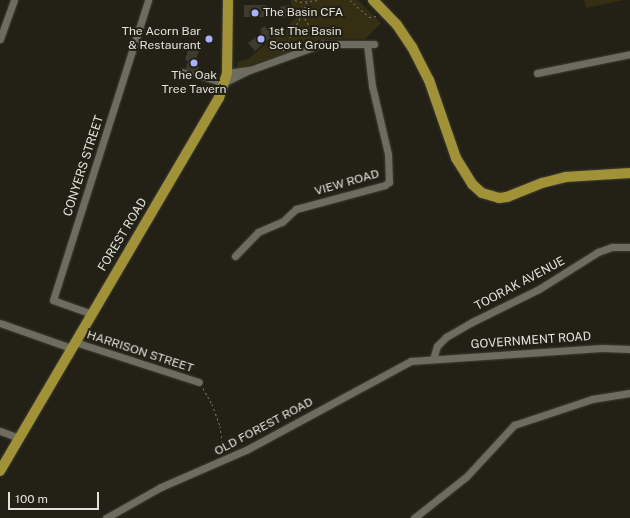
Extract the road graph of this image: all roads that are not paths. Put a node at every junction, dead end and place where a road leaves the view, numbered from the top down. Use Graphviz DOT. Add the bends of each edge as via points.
graph roads {
  1 [pos="14,0"];
  2 [pos="148,0"];
  3 [pos="228,0"];
  4 [pos="373,0"];
  5 [pos="0,39"];
  6 [pos="630,54"];
  7 [pos="182,71"];
  8 [pos="537,73"];
  9 [pos="226,80"];
  10 [pos="630,173"];
  11 [pos="630,247"];
  12 [pos="235,256"];
  13 [pos="92,314"];
  14 [pos="0,323"];
  15 [pos="73,346"];
  16 [pos="630,349"];
  17 [pos="433,359"];
  18 [pos="199,382"];
  19 [pos="630,393"];
  20 [pos="0,431"];
  21 [pos="19,438"];
  22 [pos="0,471"];
  23 [pos="106,518"];
  24 [pos="414,518"];
  1 -- 5 [label="street"];
  2 -- 13 [label="street, CONYERS STREET" via="53,300"];
  3 -- 9 [label="main road, FOREST ROAD"];
  4 -- 10 [label="main road" via="412,47 429,80 456,158 472,184 482,193 499,198 508,197 550,180"];
  6 -- 8 [label="street"];
  7 -- 9 [label="lane"];
  9 -- 12 [label="street, VIEW ROAD" via="319,45 347,42 370,44 372,86 388,154 389,182 385,185 296,209 282,222 258,232"];
  9 -- 13 [label="main road, FOREST ROAD"];
  11 -- 17 [label="street, TOORAK AVENUE" via="612,247 598,252 539,289 472,322 446,337 437,346"];
  13 -- 15 [label="main road, FOREST ROAD"];
  14 -- 15 [label="street, HARRISON STREET"];
  15 -- 18 [label="street, HARRISON STREET"];
  15 -- 21 [label="main road, FOREST ROAD"];
  16 -- 17 [label="street, GOVERNMENT ROAD" via="602,348"];
  17 -- 23 [label="street, OLD FOREST ROAD" via="410,361 223,462 162,487"];
  19 -- 24 [label="street" via="578,403 514,425 466,477"];
  20 -- 21 [label="street"];
  21 -- 22 [label="main road, FOREST ROAD"];
}
